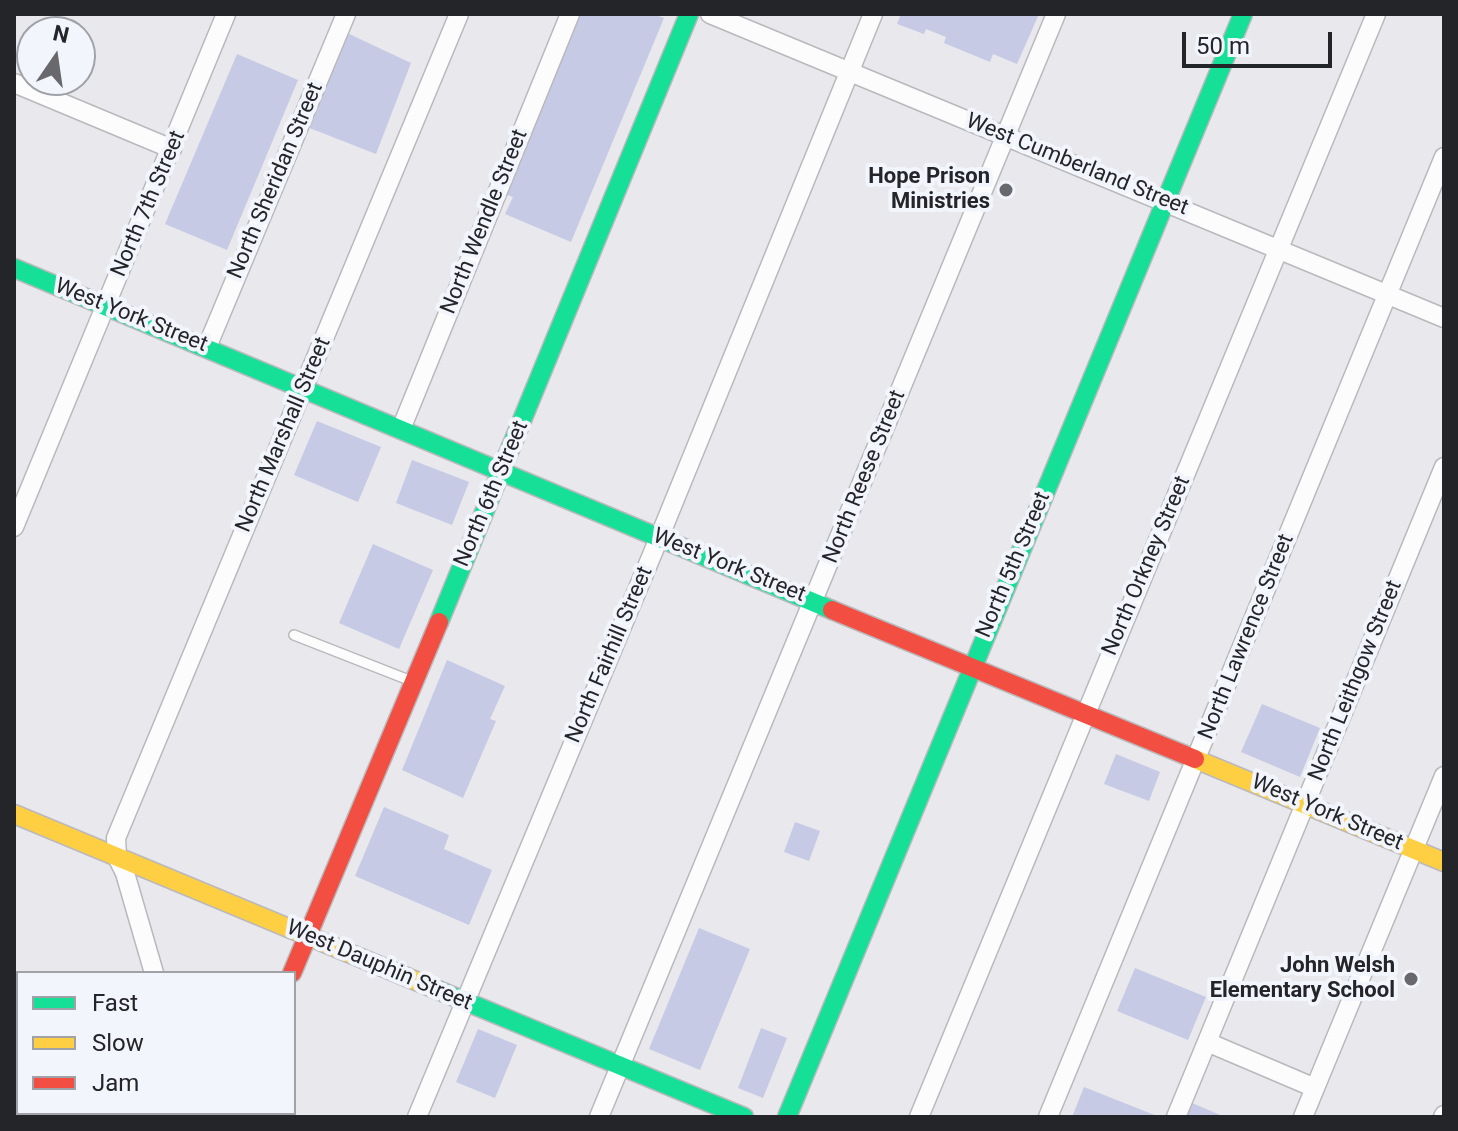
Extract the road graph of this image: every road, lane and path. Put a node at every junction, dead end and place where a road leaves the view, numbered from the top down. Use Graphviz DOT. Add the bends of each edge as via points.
graph roads {
  1 [pos="226,14"];
  2 [pos="346,14"];
  3 [pos="459,14"];
  4 [pos="570,14"];
  5 [pos="689,14"];
  6 [pos="710,14"];
  7 [pos="873,14"];
  8 [pos="1056,14"];
  9 [pos="1243,14"];
  10 [pos="1376,14"];
  11 [pos="849,72"];
  12 [pos="14,83"];
  13 [pos="1005,136"];
  14 [pos="172,149"];
  15 [pos="1444,157"];
  16 [pos="1165,201"];
  17 [pos="1280,248"];
  18 [pos="14,268"];
  19 [pos="1388,293"];
  20 [pos="106,306"];
  21 [pos="1444,318"];
  22 [pos="207,347"];
  23 [pos="304,388"];
  24 [pos="401,429"];
  25 [pos="1444,467"];
  26 [pos="502,472"];
  27 [pos="14,527"];
  28 [pos="659,538"];
  29 [pos="814,600"];
  30 [pos="294,635"];
  31 [pos="972,666"];
  32 [pos="414,682"];
  33 [pos="1086,713"];
  34 [pos="1197,759"];
  35 [pos="1444,776"];
  36 [pos="1305,804"];
  37 [pos="14,814"];
  38 [pos="1414,849"];
  39 [pos="117,857"];
  40 [pos="1444,862"];
  41 [pos="307,936"];
  42 [pos="153,971"];
  43 [pos="293,971"];
  44 [pos="465,1001"];
  45 [pos="1207,1042"];
  46 [pos="620,1066"];
  47 [pos="1315,1088"];
  48 [pos="417,1117"];
  49 [pos="599,1117"];
  50 [pos="744,1117"];
  51 [pos="787,1117"];
  52 [pos="919,1117"];
  53 [pos="1048,1117"];
  54 [pos="1176,1117"];
  55 [pos="1303,1117"];
  1 -- 14 [label="street, North 7th Street"];
  2 -- 22 [label="street, North Sheridan Street"];
  3 -- 23 [label="street, North Marshall Street"];
  4 -- 24 [label="street, North Wendle Street"];
  5 -- 26 [label="street, North 6th Street"];
  6 -- 11 [label="street, West Cumberland Street"];
  7 -- 11 [label="street, North Fairhill Street"];
  8 -- 13 [label="street, North Reese Street"];
  9 -- 16 [label="street, North 5th Street"];
  10 -- 17 [label="street, North Orkney Street"];
  11 -- 13 [label="street, West Cumberland Street"];
  11 -- 28 [label="street, North Fairhill Street"];
  12 -- 14 [label="street"];
  13 -- 16 [label="street, West Cumberland Street"];
  13 -- 29 [label="street, North Reese Street"];
  14 -- 20 [label="street, North 7th Street"];
  15 -- 19 [label="street, North Lawrence Street"];
  16 -- 17 [label="street, West Cumberland Street"];
  16 -- 31 [label="street, North 5th Street"];
  17 -- 19 [label="street, West Cumberland Street"];
  17 -- 33 [label="street, North Orkney Street"];
  18 -- 20 [label="street, West York Street"];
  19 -- 21 [label="street, West Cumberland Street"];
  19 -- 34 [label="street, North Lawrence Street"];
  20 -- 22 [label="street, West York Street"];
  20 -- 27 [label="street, North 7th Street"];
  22 -- 23 [label="street, West York Street"];
  23 -- 24 [label="street, West York Street"];
  23 -- 39 [label="street, North Marshall Street" via="116,838"];
  24 -- 26 [label="street, West York Street"];
  25 -- 36 [label="street, North Leithgow Street"];
  26 -- 28 [label="street, West York Street"];
  26 -- 32 [label="street, North 6th Street"];
  28 -- 29 [label="street, West York Street"];
  28 -- 44 [label="street, North Fairhill Street"];
  29 -- 31 [label="street, West York Street"];
  29 -- 46 [label="street, North Reese Street"];
  30 -- 32 [label="lane"];
  31 -- 33 [label="street, West York Street"];
  31 -- 51 [label="street, North 5th Street"];
  32 -- 41 [label="street, North 6th Street"];
  33 -- 34 [label="street, West York Street"];
  33 -- 52 [label="street, North Orkney Street"];
  34 -- 36 [label="street, West York Street"];
  34 -- 53 [label="street, North Lawrence Street"];
  35 -- 38 [label="street"];
  36 -- 38 [label="street, West York Street"];
  36 -- 45 [label="street, North Leithgow Street"];
  37 -- 39 [label="street, West Dauphin Street"];
  38 -- 40 [label="street, West York Street"];
  38 -- 47 [label="street"];
  39 -- 41 [label="street, West Dauphin Street"];
  39 -- 42 [label="street"];
  41 -- 43 [label="street, North 6th Street"];
  41 -- 44 [label="street, West Dauphin Street"];
  44 -- 46 [label="street, West Dauphin Street"];
  44 -- 48 [label="street, North Fairhill Street"];
  45 -- 47 [label="street"];
  45 -- 54 [label="street, North Leithgow Street"];
  46 -- 49 [label="street, North Reese Street"];
  46 -- 50 [label="street, West Dauphin Street"];
  47 -- 55 [label="street"];
}
